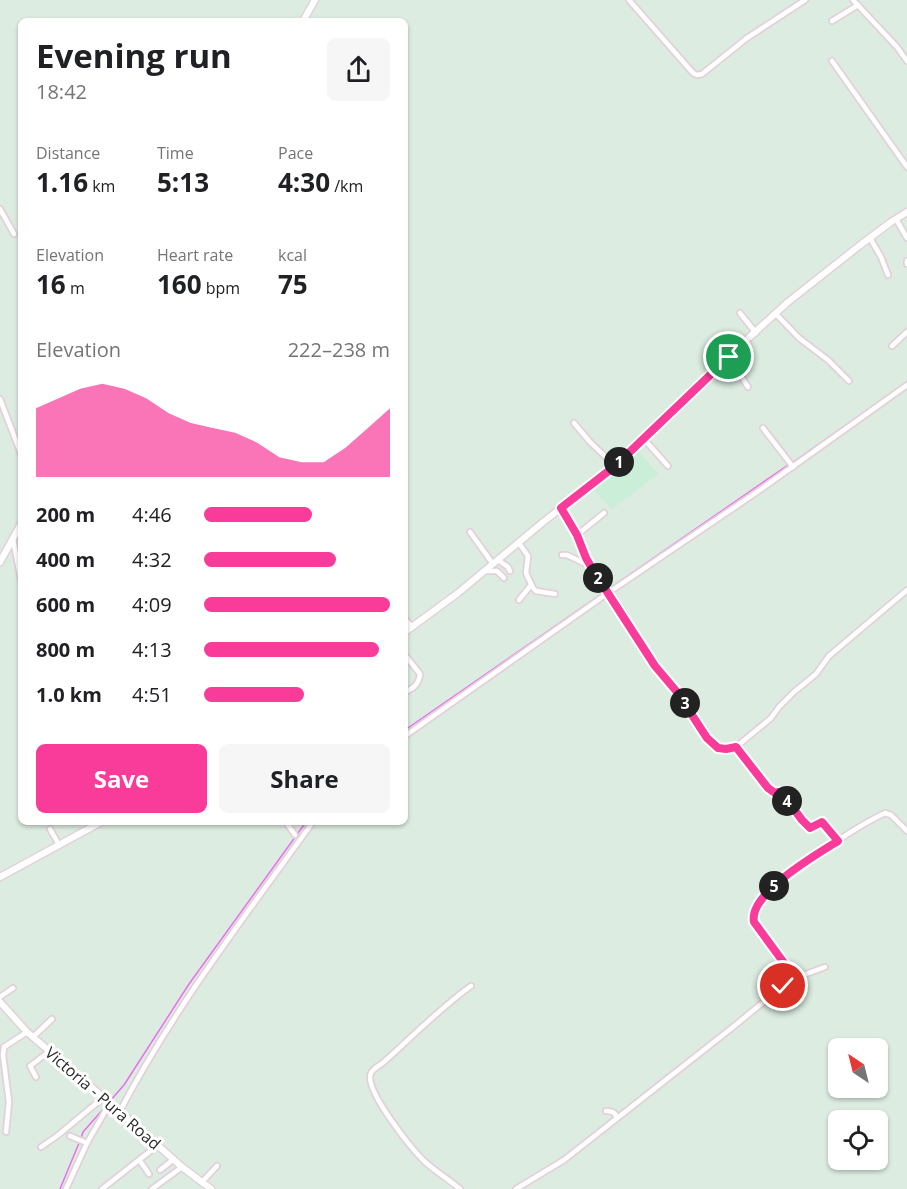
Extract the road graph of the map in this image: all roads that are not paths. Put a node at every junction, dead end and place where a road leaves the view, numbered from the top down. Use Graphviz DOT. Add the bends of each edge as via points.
graph roads {
  1 [pos="315,0"];
  2 [pos="629,0"];
  3 [pos="806,0"];
  4 [pos="853,0"];
  5 [pos="858,5"];
  6 [pos="305,18"];
  7 [pos="832,21"];
  8 [pos="832,61"];
  9 [pos="907,61"];
  10 [pos="907,167"];
  11 [pos="0,209"];
  12 [pos="907,212"];
  13 [pos="896,219"];
  14 [pos="14,234"];
  15 [pos="870,238"];
  16 [pos="907,238"];
  17 [pos="888,275"];
  18 [pos="740,313"];
  19 [pos="776,314"];
  20 [pos="907,332"];
  21 [pos="756,333"];
  22 [pos="892,346"];
  23 [pos="729,357"];
  24 [pos="849,381"];
  25 [pos="907,386"];
  26 [pos="748,387"];
  27 [pos="0,400"];
  28 [pos="574,423"];
  29 [pos="762,428"];
  30 [pos="644,439"];
  31 [pos="18,446"];
  32 [pos="615,466"];
  33 [pos="668,466"];
  34 [pos="793,467"];
  35 [pos="561,508"];
  36 [pos="604,513"];
  37 [pos="18,530"];
  38 [pos="470,532"];
  39 [pos="577,535"];
  40 [pos="13,539"];
  41 [pos="519,543"];
  42 [pos="562,555"];
  43 [pos="0,562"];
  44 [pos="495,562"];
  45 [pos="588,563"];
  46 [pos="18,565"];
  47 [pos="485,570"];
  48 [pos="510,571"];
  49 [pos="504,578"];
  50 [pos="531,585"];
  51 [pos="907,590"];
  52 [pos="608,593"];
  53 [pos="555,594"];
  54 [pos="519,600"];
  55 [pos="408,622"];
  56 [pos="412,627"];
  57 [pos="408,630"];
  58 [pos="408,659"];
  59 [pos="408,691"];
  60 [pos="408,733"];
  61 [pos="736,747"];
  62 [pos="91,825"];
  63 [pos="288,825"];
  64 [pos="311,825"];
  65 [pos="50,829"];
  66 [pos="907,831"];
  67 [pos="295,835"];
  68 [pos="838,841"];
  69 [pos="59,845"];
  70 [pos="0,877"];
  71 [pos="825,967"];
  72 [pos="792,975"];
  73 [pos="471,986"];
  74 [pos="13,988"];
  75 [pos="0,997"];
  76 [pos="0,1002"];
  77 [pos="52,1019"];
  78 [pos="27,1032"];
  79 [pos="33,1037"];
  80 [pos="2,1047"];
  81 [pos="50,1051"];
  82 [pos="36,1077"];
  83 [pos="104,1097"];
  84 [pos="110,1102"];
  85 [pos="120,1111"];
  86 [pos="606,1112"];
  87 [pos="617,1118"];
  88 [pos="6,1132"];
  89 [pos="70,1136"];
  90 [pos="87,1143"];
  91 [pos="158,1145"];
  92 [pos="40,1147"];
  93 [pos="174,1159"];
  94 [pos="140,1161"];
  95 [pos="217,1166"];
  96 [pos="182,1167"];
  97 [pos="160,1170"];
  98 [pos="149,1174"];
  99 [pos="202,1182"];
  100 [pos="66,1189"];
  101 [pos="102,1189"];
  102 [pos="152,1189"];
  103 [pos="211,1189"];
  104 [pos="460,1189"];
  105 [pos="516,1189"];
  1 -- 6 [label="street"];
  2 -- 3 [label="street" via="697,75"];
  4 -- 5 [label="street"];
  5 -- 7 [label="street"];
  5 -- 9 [label="street"];
  8 -- 10 [label="street"];
  11 -- 14 [label="street"];
  12 -- 13 [label="street"];
  13 -- 15 [label="street"];
  13 -- 16 [label="street"];
  15 -- 17 [label="street"];
  15 -- 19 [label="street"];
  18 -- 21 [label="street"];
  19 -- 21 [label="street"];
  19 -- 24 [label="street"];
  20 -- 22 [label="street"];
  21 -- 23 [label="street"];
  23 -- 26 [label="street"];
  23 -- 30 [label="street"];
  25 -- 34 [label="street"];
  27 -- 31 [label="street"];
  28 -- 32 [label="street"];
  29 -- 34 [label="street"];
  30 -- 32 [label="street"];
  30 -- 33 [label="street"];
  32 -- 35 [label="street"];
  34 -- 52 [label="street"];
  35 -- 39 [label="street"];
  35 -- 41 [label="street"];
  36 -- 39 [label="street"];
  37 -- 40 [label="street"];
  38 -- 44 [label="street"];
  39 -- 45 [label="street"];
  40 -- 43 [label="street"];
  40 -- 46 [label="street"];
  41 -- 44 [label="street"];
  41 -- 50 [label="street" via="528,556 526,573"];
  42 -- 45 [label="street"];
  44 -- 47 [label="street"];
  44 -- 48 [label="street"];
  45 -- 52 [label="street"];
  47 -- 49 [label="street" via="497,571"];
  47 -- 56 [label="street"];
  50 -- 53 [label="street" via="536,591"];
  50 -- 54 [label="street"];
  51 -- 61 [label="street" via="830,656 771,718"];
  52 -- 60 [label="street"];
  52 -- 61 [label="street" via="707,738 718,748"];
  55 -- 56 [label="street"];
  56 -- 57 [label="street"];
  58 -- 59 [label="street" via="420,674 415,688"];
  61 -- 68 [label="street" via="768,788 782,793 810,828 822,822"];
  62 -- 69 [label="street"];
  63 -- 67 [label="street"];
  64 -- 85 [label="street" via="174,1017"];
  65 -- 69 [label="street"];
  66 -- 68 [label="street" via="885,813"];
  68 -- 72 [label="street" via="784,876 753,912 754,922"];
  69 -- 70 [label="street"];
  71 -- 72 [label="street"];
  72 -- 87 [label="street" via="742,1020"];
  73 -- 104 [label="street" via="370,1074 381,1104 401,1135 424,1161"];
  74 -- 75 [label="street"];
  76 -- 78 [label="street, Victoria - Pura Road"];
  77 -- 79 [label="street"];
  78 -- 79 [label="street, Victoria - Pura Road"];
  78 -- 80 [label="street"];
  79 -- 81 [label="street, Victoria - Pura Road"];
  80 -- 88 [label="street" via="9,1102"];
  81 -- 82 [label="street" via="30,1066"];
  81 -- 83 [label="street, Victoria - Pura Road"];
  83 -- 84 [label="street, Victoria - Pura Road"];
  83 -- 92 [label="street"];
  84 -- 85 [label="street, Victoria - Pura Road"];
  84 -- 90 [label="street"];
  85 -- 91 [label="street, Victoria - Pura Road"];
  86 -- 87 [label="street" via="615,1113"];
  87 -- 105 [label="street" via="564,1160"];
  89 -- 90 [label="street"];
  90 -- 100 [label="street"];
  91 -- 93 [label="street, Victoria - Pura Road"];
  91 -- 94 [label="street"];
  93 -- 96 [label="street, Victoria - Pura Road"];
  93 -- 97 [label="street"];
  94 -- 98 [label="street"];
  94 -- 101 [label="street"];
  95 -- 99 [label="street"];
  96 -- 99 [label="street, Victoria - Pura Road"];
  96 -- 102 [label="street"];
  99 -- 103 [label="street, Victoria - Pura Road"];
}
